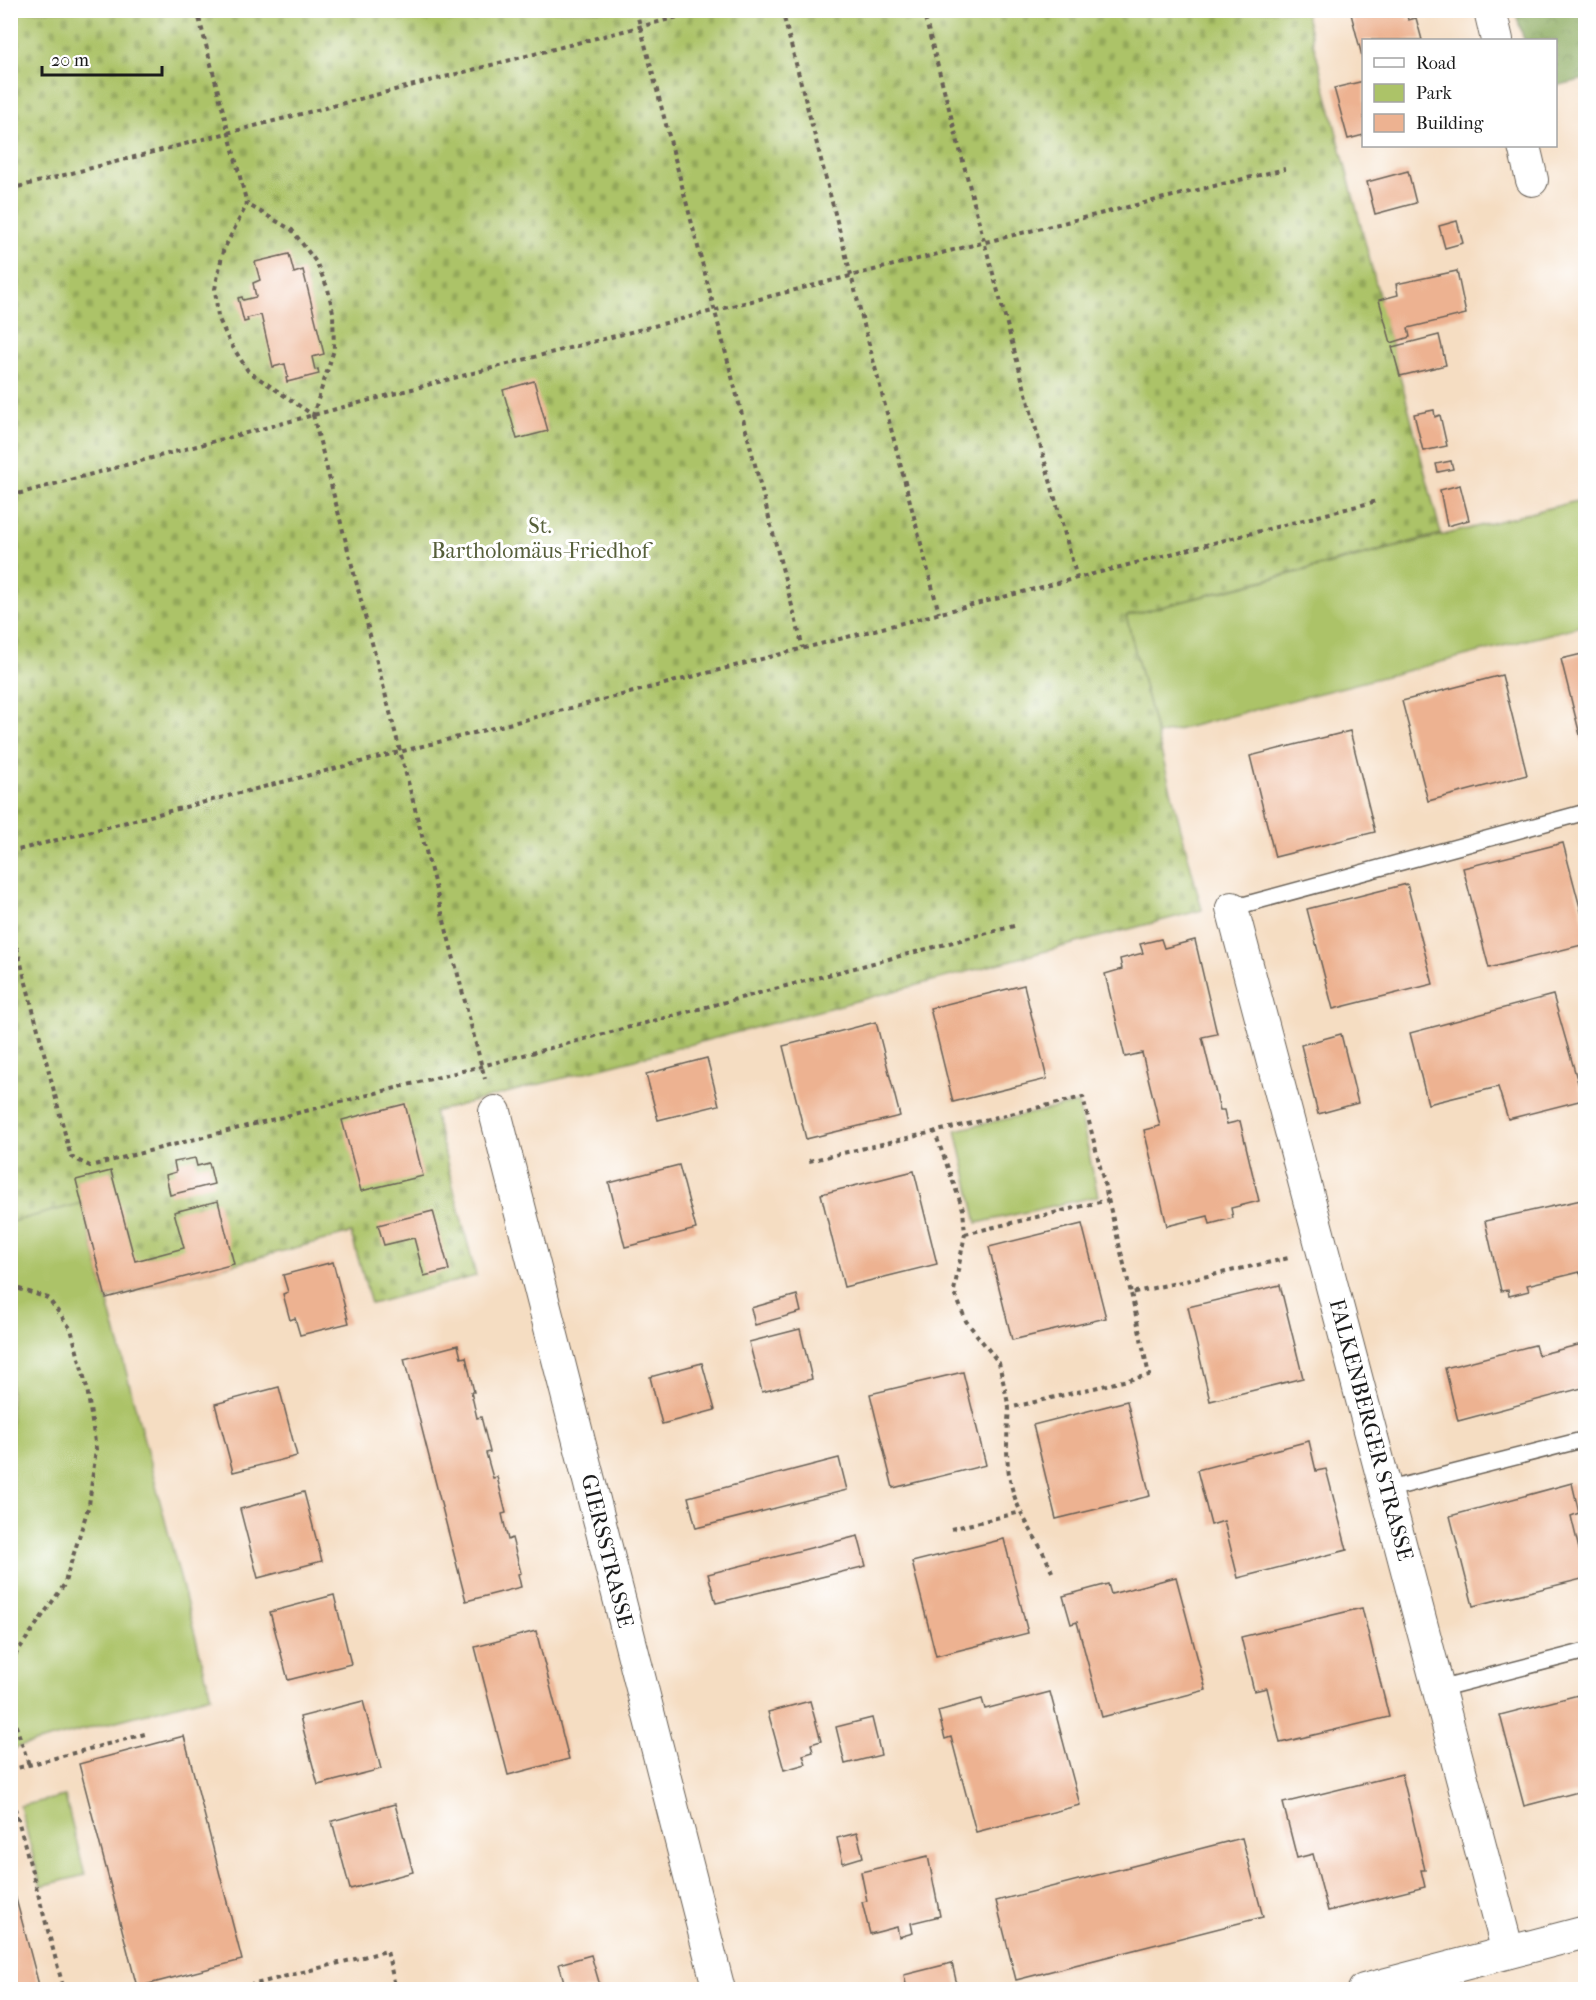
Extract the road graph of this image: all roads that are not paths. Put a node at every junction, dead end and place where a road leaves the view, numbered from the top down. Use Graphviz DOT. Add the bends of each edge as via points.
graph roads {
  1 [pos="1490,10"];
  2 [pos="1497,39"];
  3 [pos="1524,147"];
  4 [pos="1532,180"];
  5 [pos="1586,812"];
  6 [pos="1232,908"];
  7 [pos="491,1100"];
  8 [pos="1586,1439"];
  9 [pos="1386,1490"];
  10 [pos="1586,1651"];
  11 [pos="1439,1689"];
  12 [pos="1586,1932"];
  13 [pos="1508,1952"];
  14 [pos="719,1989"];
  15 [pos="1365,1989"];
  1 -- 2 [label="street"];
  3 -- 4 [label="street"];
  5 -- 6 [label="lane"];
  6 -- 9 [label="street, FALKENBERGER STRASSE"];
  7 -- 14 [label="street, GIERSSTRASSE"];
  8 -- 9 [label="lane"];
  9 -- 11 [label="street, FALKENBERGER STRASSE"];
  10 -- 11 [label="lane"];
  11 -- 13 [label="street, FALKENBERGER STRASSE"];
  12 -- 13 [label="street"];
  13 -- 15 [label="street"];
}
